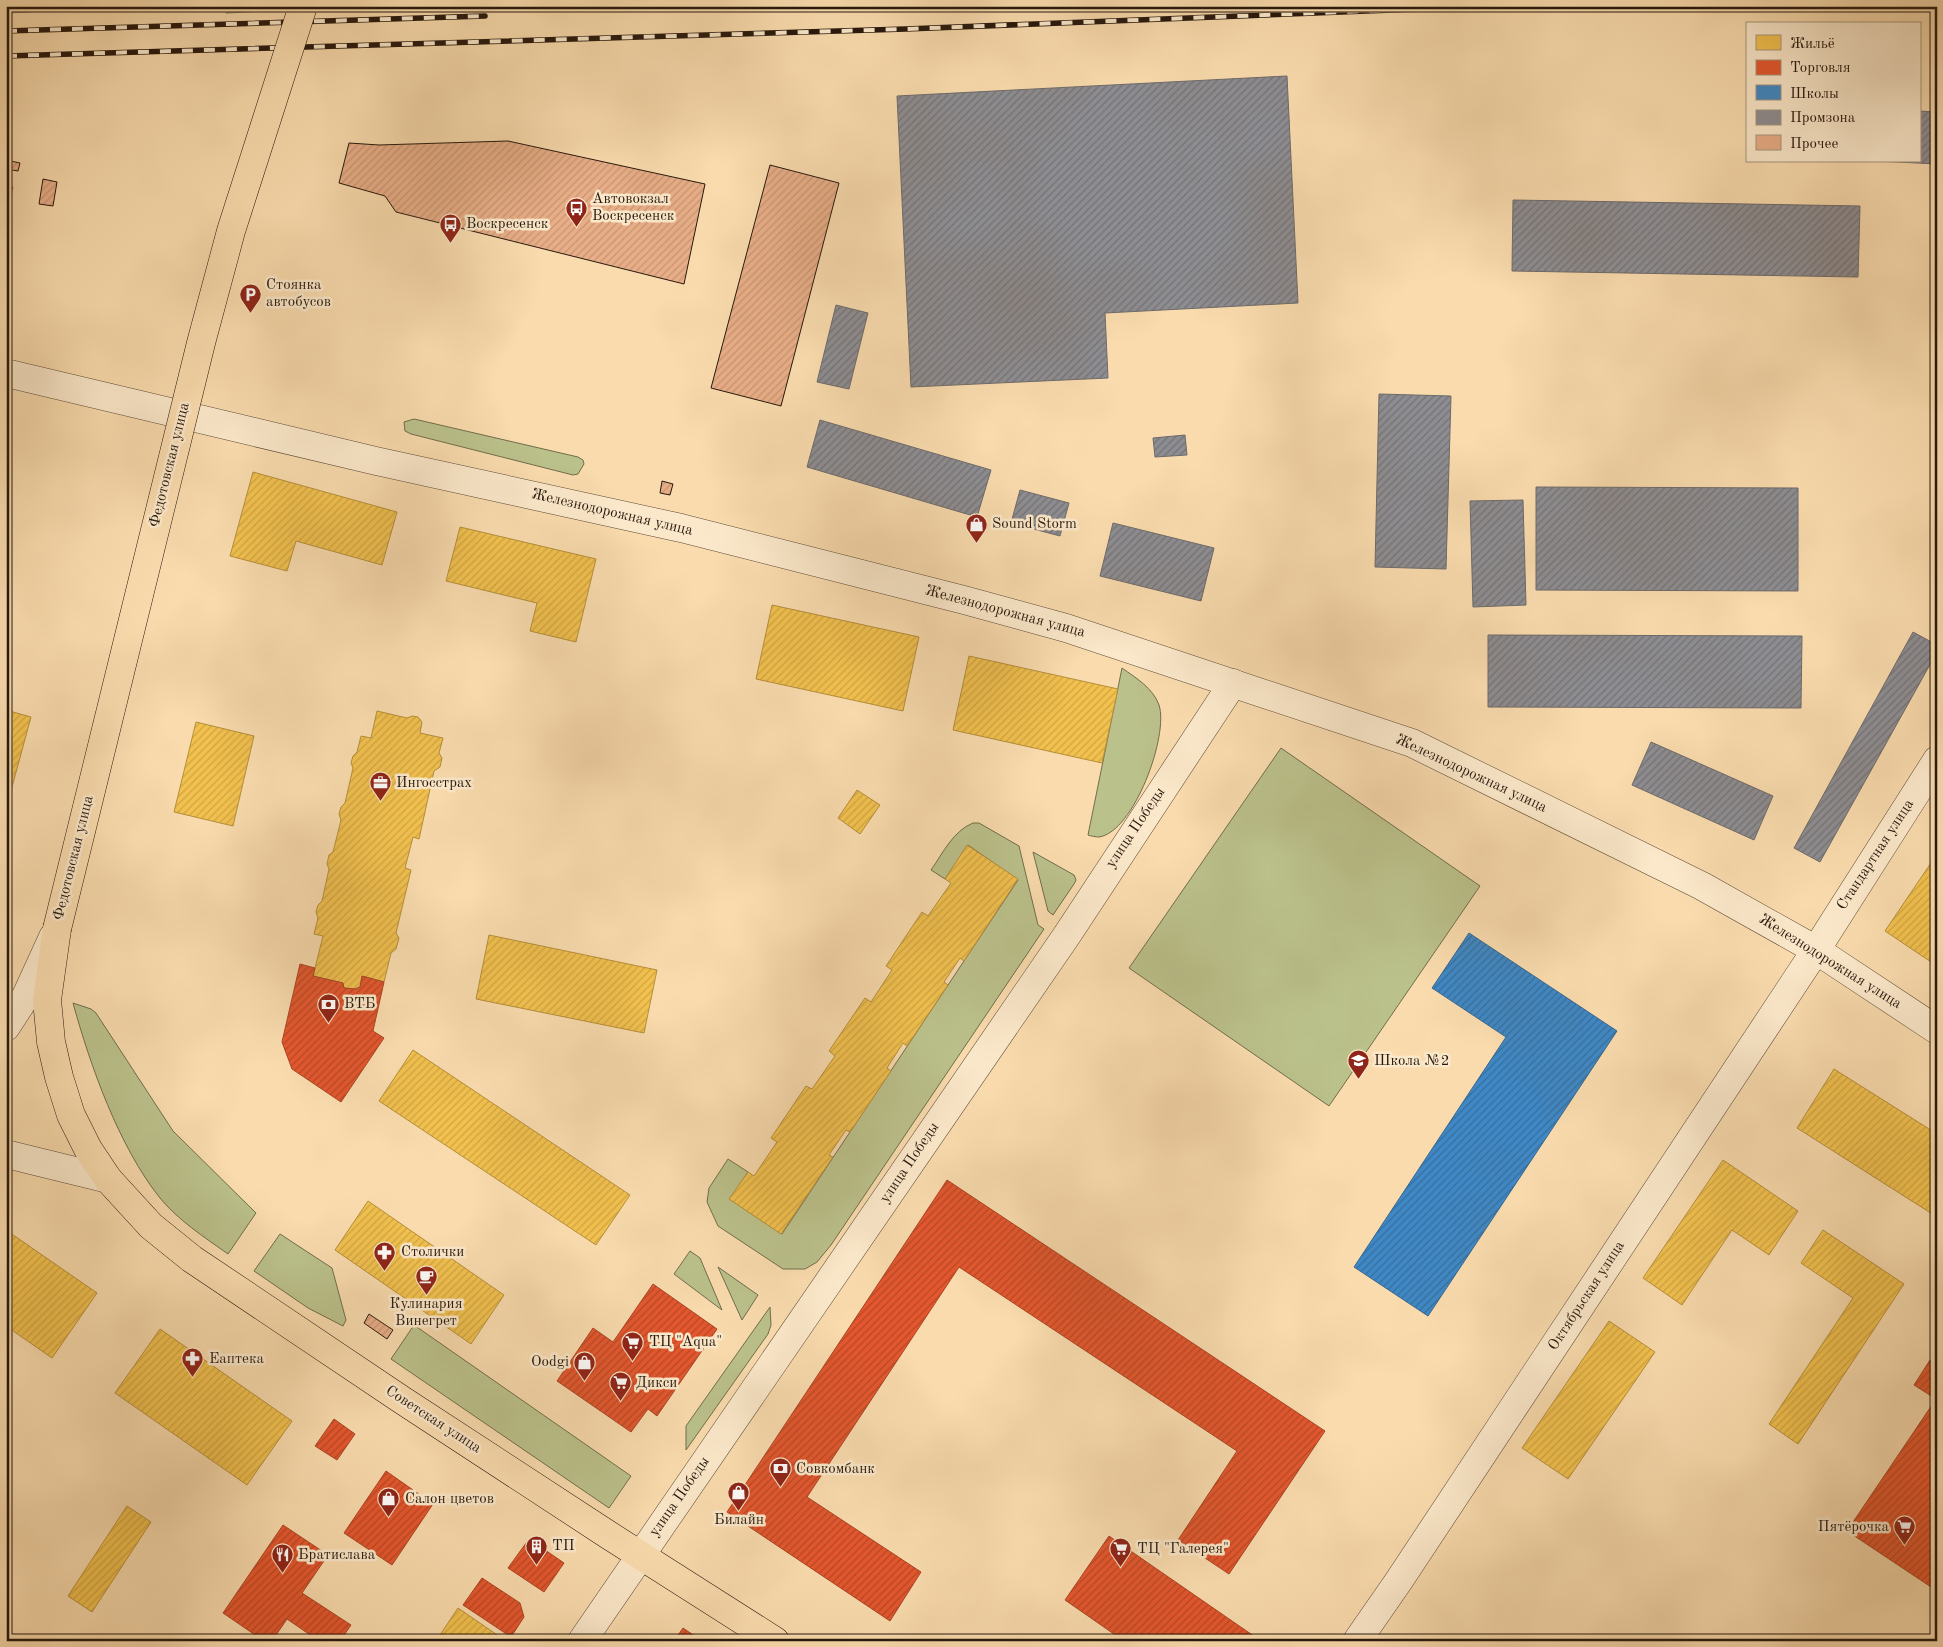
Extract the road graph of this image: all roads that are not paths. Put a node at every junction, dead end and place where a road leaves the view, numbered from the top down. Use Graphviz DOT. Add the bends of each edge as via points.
graph roads {
  1 [pos="303,6"];
  2 [pos="6,373"];
  3 [pos="1233,683"];
  4 [pos="1937,760"];
  5 [pos="57,929"];
  6 [pos="1816,950"];
  7 [pos="6,1027"];
  8 [pos="1937,1030"];
  9 [pos="6,1154"];
  10 [pos="108,1179"];
  11 [pos="640,1555"];
  12 [pos="582,1641"];
  13 [pos="775,1641"];
  14 [pos="1357,1641"];
  1 -- 5 [label="main road, Федотовская улица, bridge" via="231,231"];
  2 -- 3 [label="street, Железнодорожная улица" via="710,536 1066,628"];
  3 -- 6 [label="street, Железнодорожная улица" via="1412,743 1702,886"];
  3 -- 11 [label="street, улица Победы" via="1067,935"];
  4 -- 6 [label="street, Стандартная улица"];
  5 -- 7 [label="street" via="26,996"];
  5 -- 10 [label="main road, Советская улица" via="47,1000 59,1077 71,1115"];
  6 -- 8 [label="street, Железнодорожная улица"];
  6 -- 14 [label="street, Октябрьская улица"];
  9 -- 10 [label="street"];
  10 -- 11 [label="main road, Советская улица" via="151,1226 192,1259"];
  11 -- 12 [label="street, улица Победы"];
  11 -- 13 [label="main road, Советская улица"];
}
